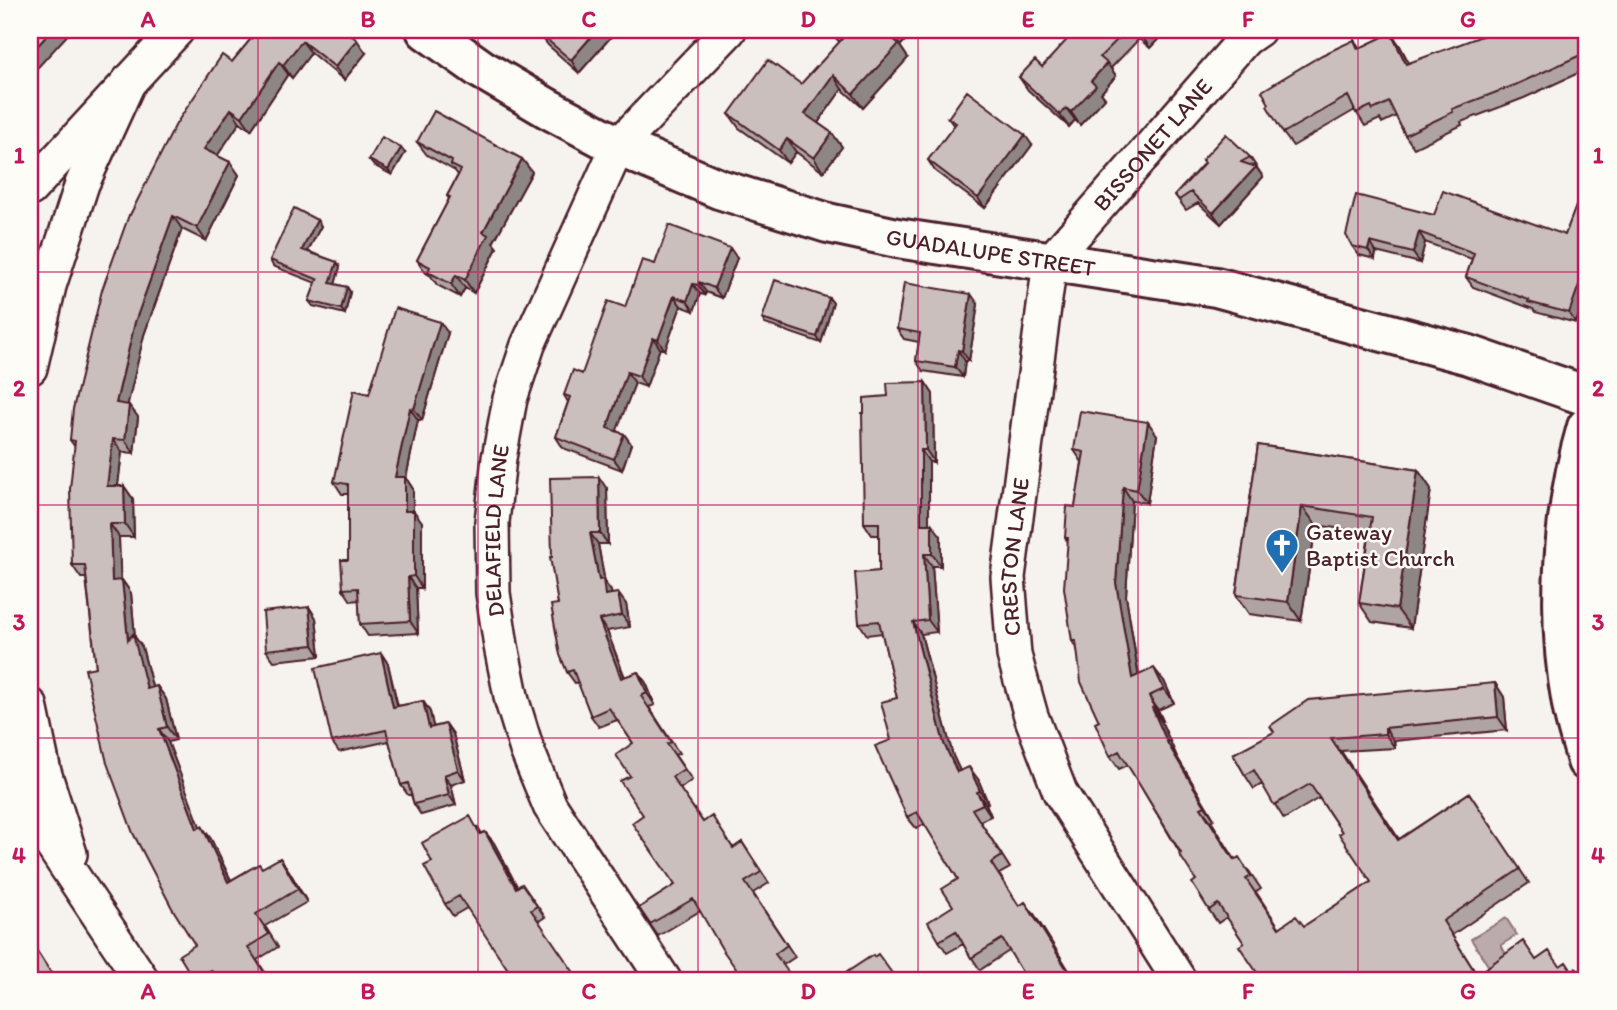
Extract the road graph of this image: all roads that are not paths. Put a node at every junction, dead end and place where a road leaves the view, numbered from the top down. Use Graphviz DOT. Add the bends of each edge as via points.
graph roads {
  1 [pos="177,30"];
  2 [pos="426,30"];
  3 [pos="729,30"];
  4 [pos="1258,30"];
  5 [pos="129,81"];
  6 [pos="618,146"];
  7 [pos="30,189"];
  8 [pos="1049,262"];
  9 [pos="30,368"];
  10 [pos="1587,397"];
  11 [pos="1587,427"];
  12 [pos="30,705"];
  13 [pos="1587,761"];
  14 [pos="30,812"];
  15 [pos="82,890"];
  16 [pos="142,980"];
  17 [pos="664,980"];
  18 [pos="1179,980"];
  1 -- 5 [label="street"];
  2 -- 6 [label="street, GUADALUPE STREET" via="481,69"];
  3 -- 6 [label="street, DELAFIELD LANE"];
  4 -- 8 [label="street, BISSONET LANE" via="1245,39"];
  5 -- 7 [label="street"];
  5 -- 9 [label="street" via="82,184 49,286"];
  6 -- 8 [label="street, GUADALUPE STREET" via="719,189 828,223"];
  6 -- 17 [label="street, DELAFIELD LANE" via="528,345 510,399 492,522 493,593 512,701 550,806"];
  8 -- 10 [label="street, GUADALUPE STREET" via="1216,287 1469,355"];
  8 -- 18 [label="street, CRESTON LANE" via="1008,577 1014,655 1060,792"];
  11 -- 13 [label="street" via="1575,474 1566,550 1564,623 1572,704"];
  12 -- 15 [label="street" via="44,772"];
  14 -- 15 [label="street"];
  15 -- 16 [label="street"];
}
